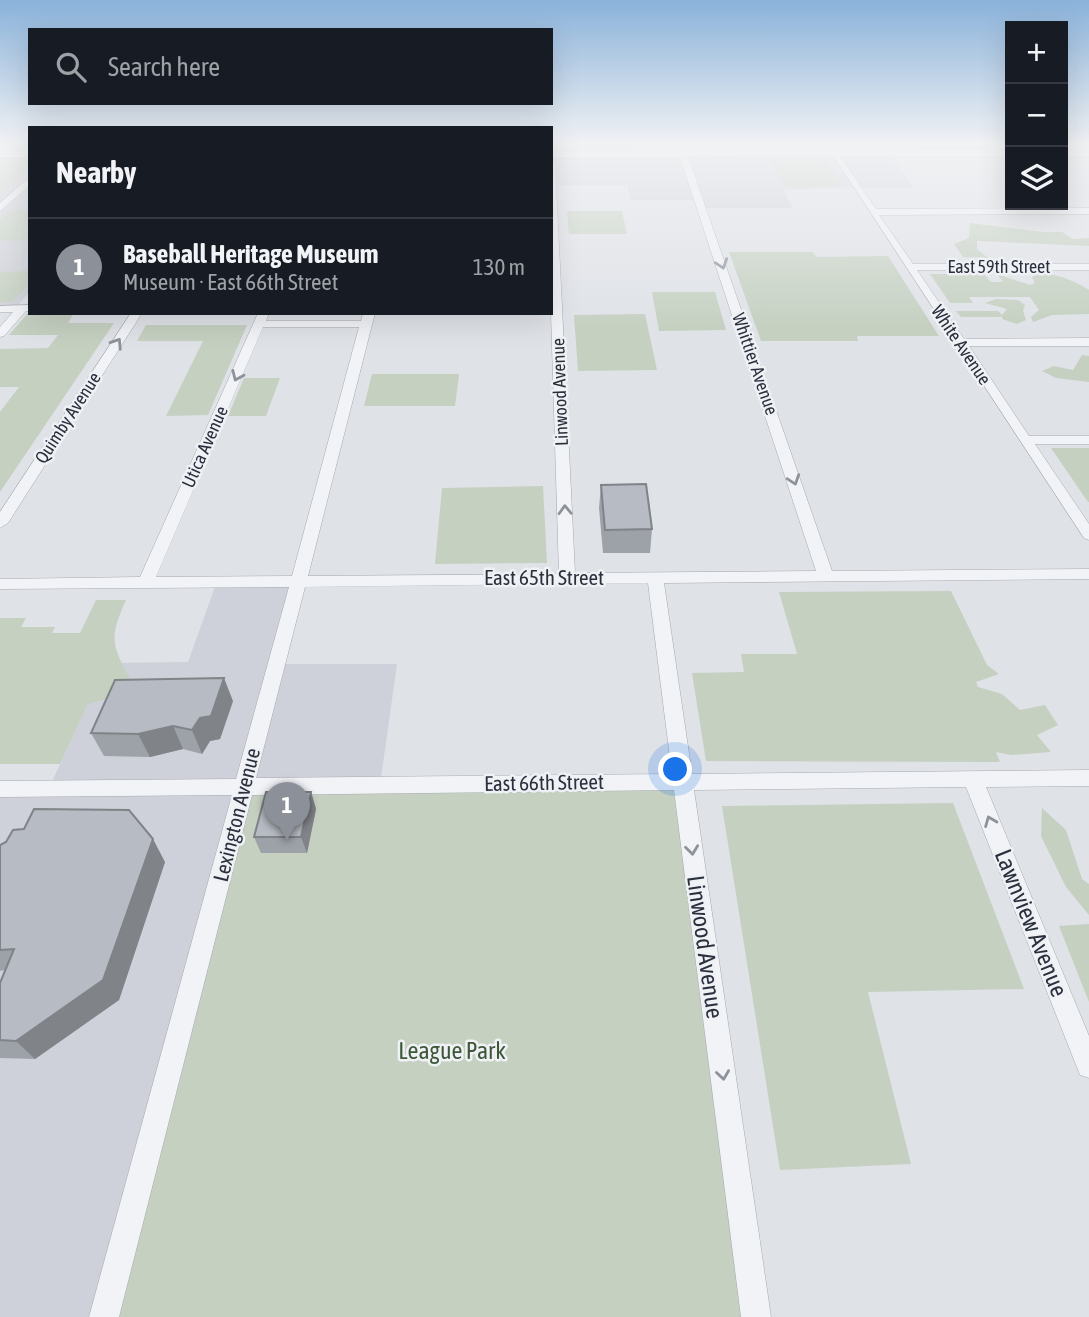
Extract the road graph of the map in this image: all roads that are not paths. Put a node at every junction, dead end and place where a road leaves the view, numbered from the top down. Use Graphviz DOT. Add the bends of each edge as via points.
graph roads {
  1 [pos="700,205"];
  2 [pos="869,205"];
  3 [pos="874,212"];
  4 [pos="1089,212"];
  5 [pos="553,216"];
  6 [pos="909,267"];
  7 [pos="1089,267"];
  8 [pos="0,309"];
  9 [pos="26,309"];
  10 [pos="135,315"];
  11 [pos="367,318"];
  12 [pos="262,319"];
  13 [pos="0,334"];
  14 [pos="1089,342"];
  15 [pos="960,343"];
  16 [pos="1026,440"];
  17 [pos="1089,440"];
  18 [pos="0,523"];
  19 [pos="1089,536"];
  20 [pos="1089,574"];
  21 [pos="826,576"];
  22 [pos="567,578"];
  23 [pos="655,578"];
  24 [pos="299,580"];
  25 [pos="146,582"];
  26 [pos="0,584"];
  27 [pos="1089,778"];
  28 [pos="973,779"];
  29 [pos="683,782"];
  30 [pos="244,786"];
  31 [pos="0,789"];
  32 [pos="1089,1066"];
  33 [pos="104,1317"];
  34 [pos="756,1317"];
  1 -- 21 [label="street, Whittier Avenue, one-way"];
  2 -- 3 [label="street, White Avenue"];
  3 -- 4 [label="street"];
  3 -- 6 [label="street, White Avenue"];
  22 -- 5 [label="street, Linwood Avenue, one-way"];
  6 -- 7 [label="street, East 59th Street"];
  6 -- 15 [label="street, White Avenue"];
  8 -- 9 [label="street"];
  9 -- 13 [label="street"];
  18 -- 10 [label="street, Quimby Avenue, one-way"];
  11 -- 12 [label="street"];
  11 -- 24 [label="street, Lexington Avenue"];
  12 -- 25 [label="street, Utica Avenue, one-way"];
  14 -- 15 [label="street"];
  15 -- 16 [label="street, White Avenue"];
  16 -- 17 [label="street"];
  16 -- 19 [label="street, White Avenue"];
  20 -- 21 [label="street, East 65th Street"];
  21 -- 23 [label="street, East 65th Street"];
  22 -- 23 [label="street, East 65th Street"];
  22 -- 24 [label="street, East 65th Street"];
  23 -- 29 [label="street, Linwood Avenue"];
  24 -- 25 [label="street, East 65th Street"];
  24 -- 30 [label="street, Lexington Avenue"];
  25 -- 26 [label="street, East 65th Street"];
  27 -- 28 [label="street, East 66th Street"];
  28 -- 29 [label="street, East 66th Street"];
  32 -- 28 [label="street, Lawnview Avenue, one-way"];
  29 -- 30 [label="street, East 66th Street"];
  29 -- 34 [label="street, Linwood Avenue, one-way"];
  30 -- 31 [label="street, East 66th Street"];
  30 -- 33 [label="street, Lexington Avenue"];
}
